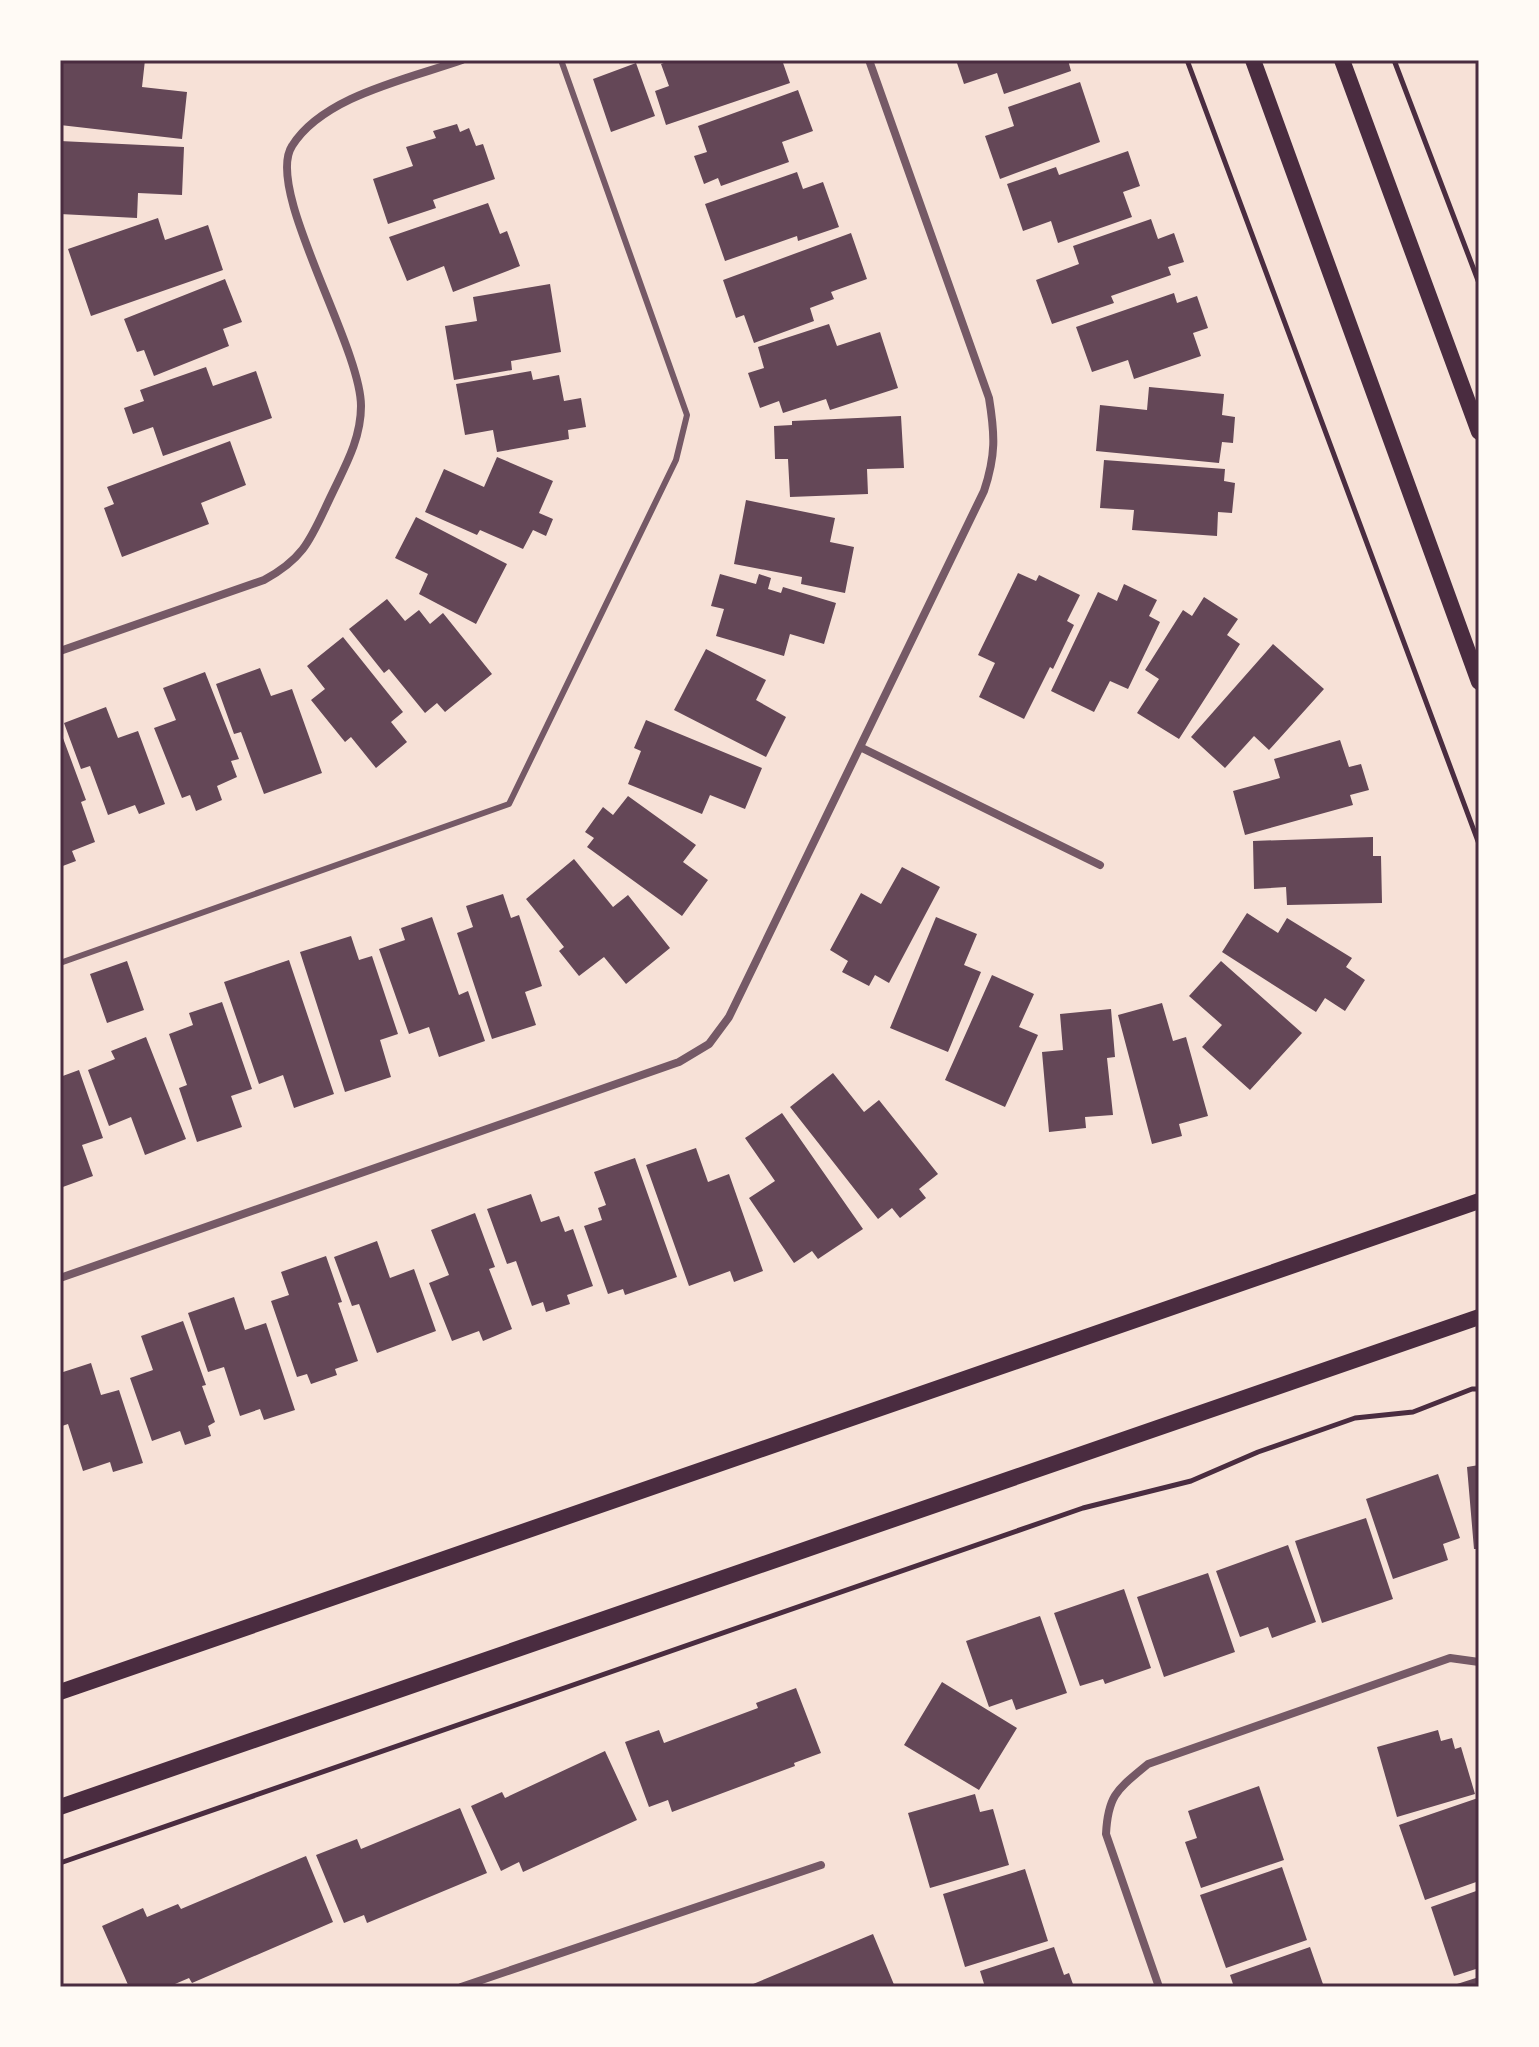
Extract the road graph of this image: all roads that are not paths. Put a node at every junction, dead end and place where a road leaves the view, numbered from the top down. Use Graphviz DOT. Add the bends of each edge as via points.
graph roads {
  1 [pos="462,60"];
  2 [pos="561,60"];
  3 [pos="869,60"];
  4 [pos="1253,60"];
  5 [pos="1342,60"];
  6 [pos="1479,432"];
  7 [pos="60,651"];
  8 [pos="1479,682"];
  9 [pos="860,747"];
  10 [pos="1100,865"];
  11 [pos="60,963"];
  12 [pos="1479,1185"];
  13 [pos="1479,1201"];
  14 [pos="1461,1207"];
  15 [pos="60,1278"];
  16 [pos="1478,1318"];
  17 [pos="1479,1662"];
  18 [pos="60,1692"];
  19 [pos="60,1807"];
  20 [pos="821,1865"];
  21 [pos="461,1987"];
  22 [pos="1159,1987"];
  1 -- 7 [label="street" via="337,104 308,124 289,149 286,177 294,208 356,372 361,406 356,444 307,546 287,568 264,580"];
  2 -- 11 [label="lane" via="687,415 676,460 509,804"];
  3 -- 9 [label="street" via="989,398 995,433 994,462 984,491"];
  4 -- 8 [label="main road"];
  5 -- 6 [label="main road"];
  9 -- 10 [label="street"];
  9 -- 15 [label="street" via="729,1017 709,1044 633,1079"];
  12 -- 14 [label="main road"];
  13 -- 14 [label="main road"];
  14 -- 18 [label="main road"];
  16 -- 19 [label="main road"];
  17 -- 22 [label="street" via="1450,1658 1148,1764 1121,1786 1107,1809 1106,1834"];
  20 -- 21 [label="street"];
}
